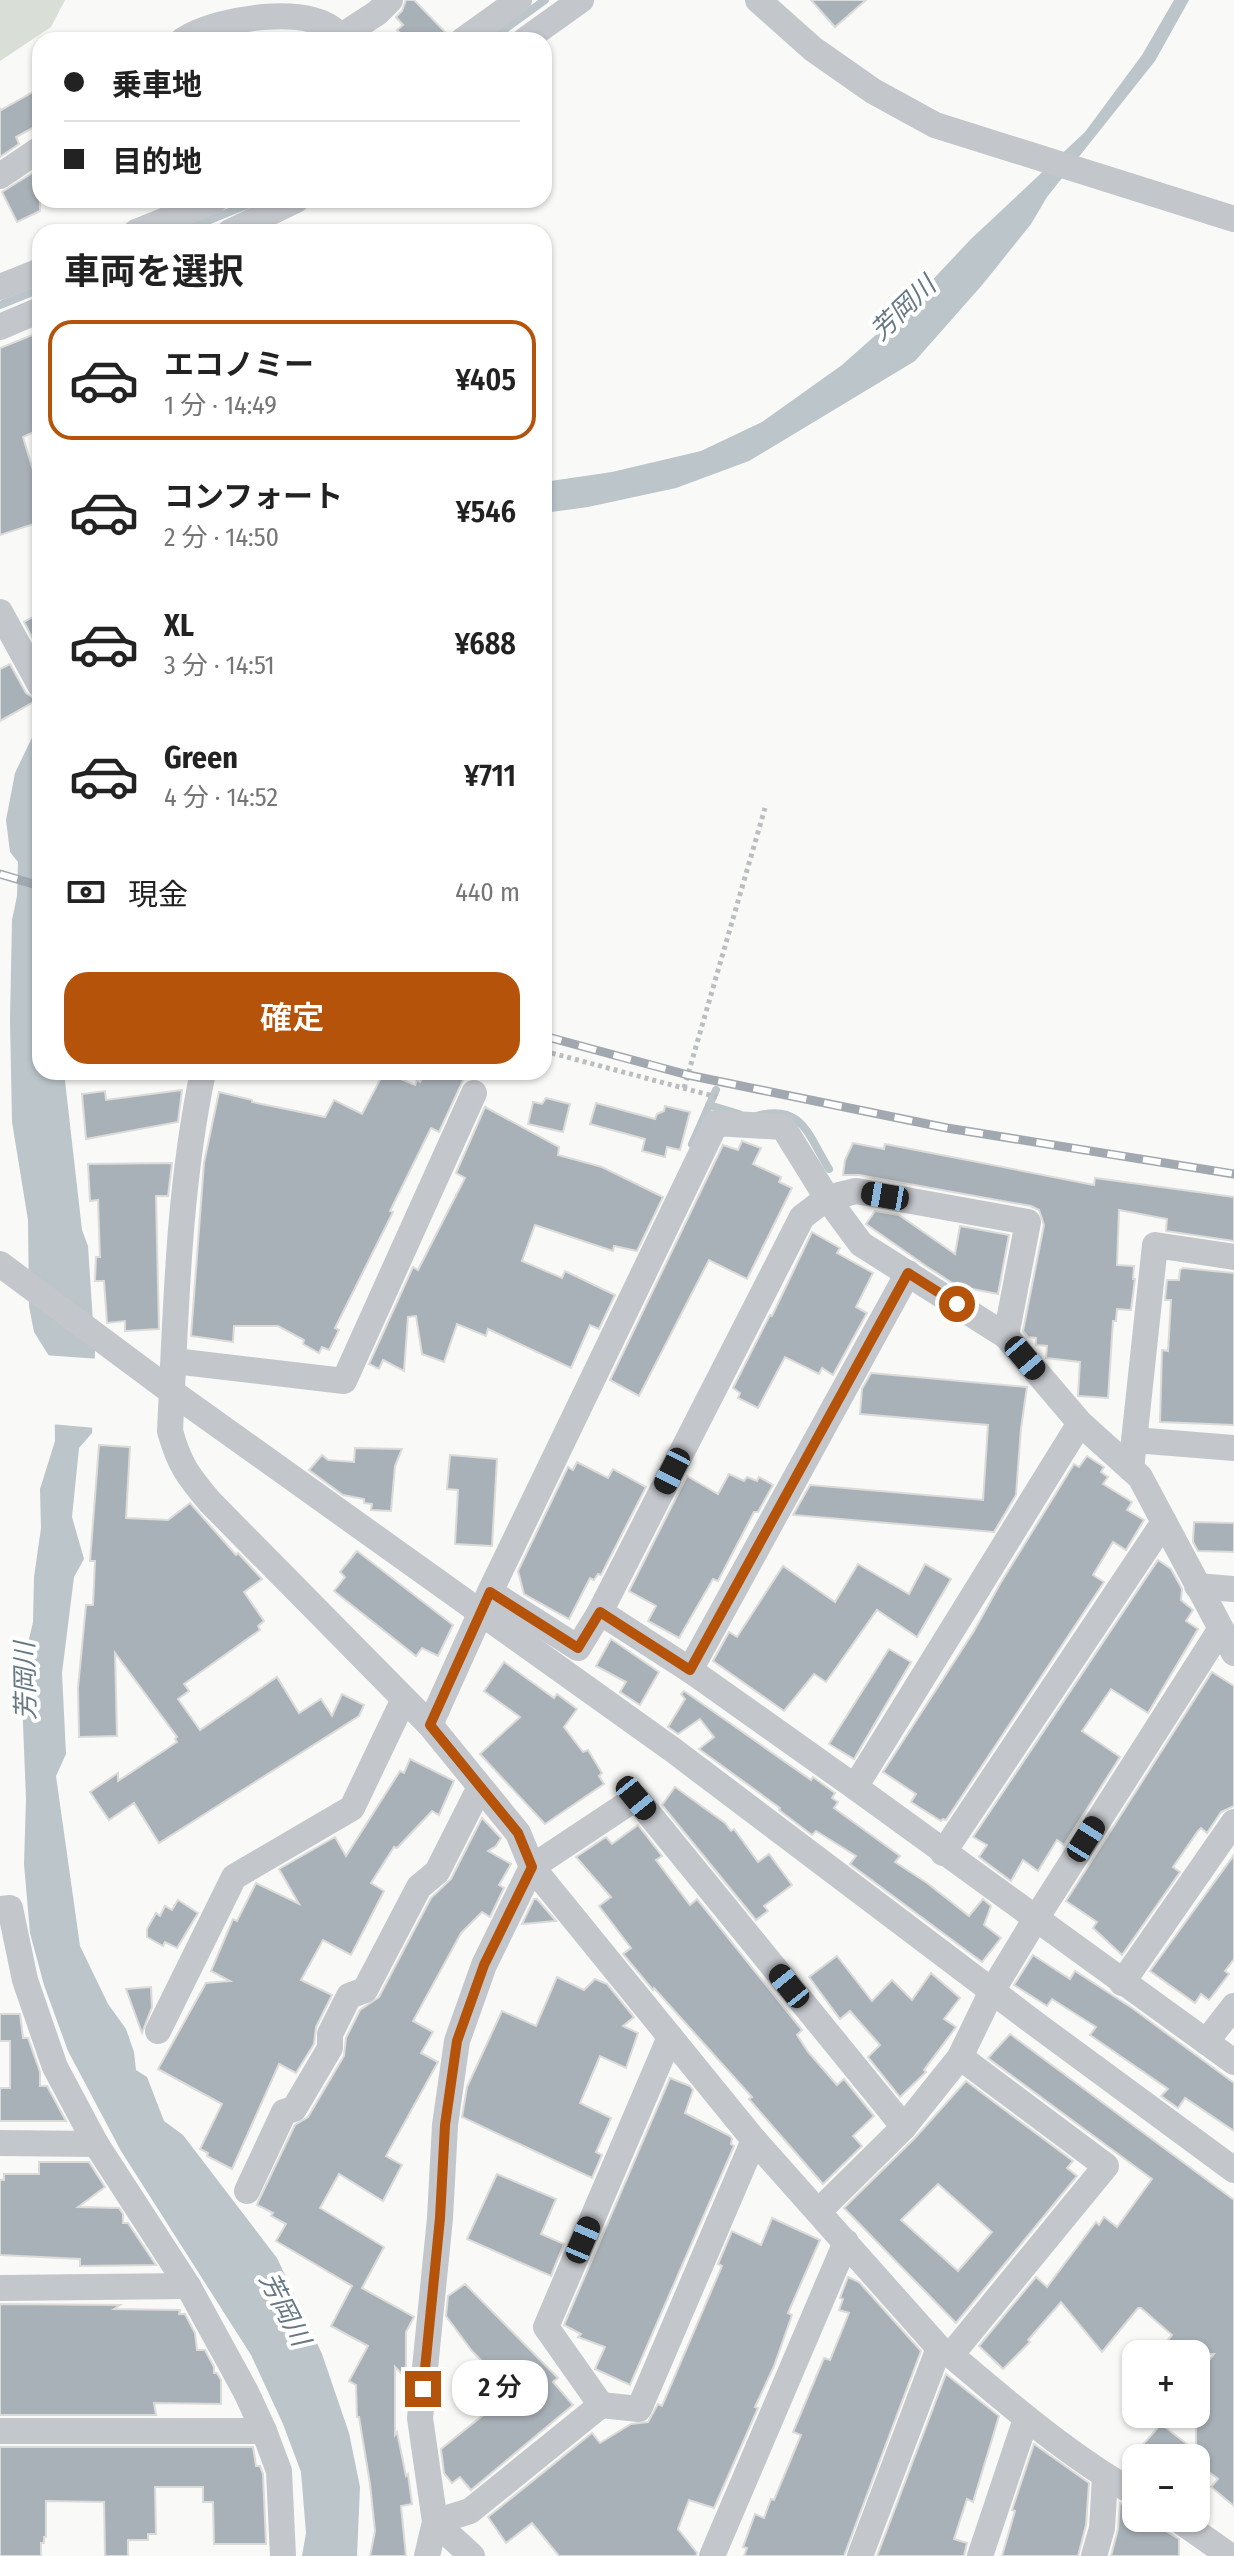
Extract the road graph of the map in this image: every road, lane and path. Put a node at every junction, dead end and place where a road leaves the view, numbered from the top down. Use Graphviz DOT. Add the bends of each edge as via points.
graph roads {
  1 [pos="390,0"];
  2 [pos="519,0"];
  3 [pos="581,0"];
  4 [pos="758,0"];
  5 [pos="198,32"];
  6 [pos="337,32"];
  7 [pos="350,32"];
  8 [pos="474,32"];
  9 [pos="536,32"];
  10 [pos="32,154"];
  11 [pos="0,176"];
  12 [pos="195,208"];
  13 [pos="282,208"];
  14 [pos="1234,219"];
  15 [pos="156,224"];
  16 [pos="250,224"];
  17 [pos="32,274"];
  18 [pos="0,287"];
  19 [pos="32,313"];
  20 [pos="0,327"];
  21 [pos="0,612"];
  22 [pos="32,670"];
  23 [pos="765,808"];
  24 [pos="552,1053"];
  25 [pos="202,1080"];
  26 [pos="684,1088"];
  27 [pos="474,1093"];
  28 [pos="721,1098"];
  29 [pos="827,1198"];
  30 [pos="1234,1257"];
  31 [pos="0,1264"];
  32 [pos="908,1273"];
  33 [pos="1006,1336"];
  34 [pos="174,1361"];
  35 [pos="172,1392"];
  36 [pos="1080,1423"];
  37 [pos="1134,1440"];
  38 [pos="1234,1448"];
  39 [pos="1131,1469"];
  40 [pos="1164,1522"];
  41 [pos="1197,1586"];
  42 [pos="1234,1589"];
  43 [pos="486,1602"];
  44 [pos="600,1612"];
  45 [pos="1220,1630"];
  46 [pos="1234,1653"];
  47 [pos="690,1670"];
  48 [pos="404,1699"];
  49 [pos="430,1725"];
  50 [pos="480,1787"];
  51 [pos="855,1787"];
  52 [pos="1234,1822"];
  53 [pos="943,1853"];
  54 [pos="532,1867"];
  55 [pos="0,1909"];
  56 [pos="1035,1920"];
  57 [pos="13,1981"];
  58 [pos="1122,1983"];
  59 [pos="992,1991"];
  60 [pos="1234,2006"];
  61 [pos="158,2031"];
  62 [pos="670,2037"];
  63 [pos="1206,2042"];
  64 [pos="960,2057"];
  65 [pos="1234,2062"];
  66 [pos="904,2127"];
  67 [pos="754,2140"];
  68 [pos="0,2143"];
  69 [pos="96,2144"];
  70 [pos="1234,2170"];
  71 [pos="247,2191"];
  72 [pos="819,2211"];
  73 [pos="846,2242"];
  74 [pos="188,2286"];
  75 [pos="0,2288"];
  76 [pos="945,2352"];
  77 [pos="601,2405"];
  78 [pos="1026,2419"];
  79 [pos="0,2431"];
  80 [pos="264,2431"];
  81 [pos="1105,2477"];
  82 [pos="1122,2486"];
  83 [pos="435,2522"];
  84 [pos="1194,2532"];
  85 [pos="1220,2553"];
  86 [pos="283,2556"];
  87 [pos="427,2556"];
  88 [pos="472,2556"];
  89 [pos="712,2556"];
  90 [pos="860,2556"];
  91 [pos="980,2556"];
  92 [pos="1094,2556"];
  1 -- 7 [label="street"];
  2 -- 8 [label="street"];
  3 -- 9 [label="street"];
  4 -- 14 [label="street" via="813,49 935,125"];
  5 -- 6 [label="street" via="254,16 315,19"];
  10 -- 11 [label="street"];
  12 -- 15 [label="street"];
  13 -- 16 [label="street"];
  17 -- 18 [label="street"];
  19 -- 20 [label="street"];
  21 -- 22 [label="street"];
  23 -- 26 [label="path"];
  24 -- 26 [label="path"];
  25 -- 34 [label="street" via="180,1237"];
  26 -- 28 [label="path"];
  27 -- 34 [label="street" via="344,1381"];
  29 -- 32 [label="street" via="861,1244"];
  29 -- 33 [label="street" via="856,1191 1028,1222"];
  29 -- 43 [label="street" via="783,1127 716,1123"];
  29 -- 44 [label="street" via="802,1217"];
  30 -- 37 [label="street" via="1155,1245"];
  31 -- 35 [label="street"];
  32 -- 33 [label="street"];
  32 -- 47 [label="street"];
  33 -- 36 [label="street"];
  34 -- 35 [label="street"];
  35 -- 43 [label="street"];
  35 -- 48 [label="street" via="170,1431 189,1476"];
  36 -- 39 [label="street"];
  36 -- 51 [label="street"];
  37 -- 38 [label="street"];
  37 -- 39 [label="street"];
  39 -- 40 [label="street"];
  40 -- 41 [label="street"];
  40 -- 53 [label="street"];
  41 -- 42 [label="street"];
  41 -- 45 [label="street"];
  43 -- 44 [label="street" via="578,1648"];
  43 -- 49 [label="street"];
  43 -- 59 [label="street"];
  44 -- 47 [label="street"];
  45 -- 46 [label="street"];
  45 -- 56 [label="street"];
  47 -- 51 [label="street"];
  48 -- 49 [label="street"];
  48 -- 61 [label="street" via="352,1808 234,1877"];
  49 -- 50 [label="street"];
  50 -- 54 [label="street" via="518,1833"];
  50 -- 71 [label="street" via="437,1872 419,1887 365,1990 349,1996 330,2034 330,2048 294,2109 284,2112"];
  51 -- 53 [label="street"];
  52 -- 58 [label="street"];
  53 -- 56 [label="street"];
  54 -- 62 [label="street"];
  54 -- 66 [label="street" via="636,1798"];
  54 -- 83 [label="street" via="484,1965 457,2041 420,2418"];
  55 -- 57 [label="street" via="10,1908"];
  56 -- 58 [label="street"];
  56 -- 59 [label="street"];
  57 -- 69 [label="street"];
  58 -- 63 [label="street"];
  59 -- 64 [label="street"];
  59 -- 70 [label="street"];
  60 -- 63 [label="street"];
  62 -- 67 [label="street"];
  62 -- 77 [label="street" via="546,2327"];
  63 -- 65 [label="street"];
  64 -- 66 [label="street"];
  64 -- 76 [label="street" via="1106,2166"];
  66 -- 72 [label="street"];
  67 -- 72 [label="street"];
  67 -- 77 [label="street" via="639,2409"];
  68 -- 69 [label="street"];
  69 -- 74 [label="street"];
  72 -- 73 [label="street"];
  73 -- 76 [label="street"];
  73 -- 89 [label="street"];
  74 -- 75 [label="street"];
  74 -- 80 [label="street"];
  76 -- 78 [label="street"];
  76 -- 90 [label="street"];
  77 -- 83 [label="street" via="470,2511"];
  78 -- 81 [label="street"];
  78 -- 91 [label="street"];
  79 -- 80 [label="street"];
  80 -- 86 [label="street" via="279,2471"];
  81 -- 82 [label="street"];
  81 -- 92 [label="street" via="1102,2528"];
  83 -- 87 [label="street"];
  83 -- 88 [label="street"];
  84 -- 85 [label="street"];
}
